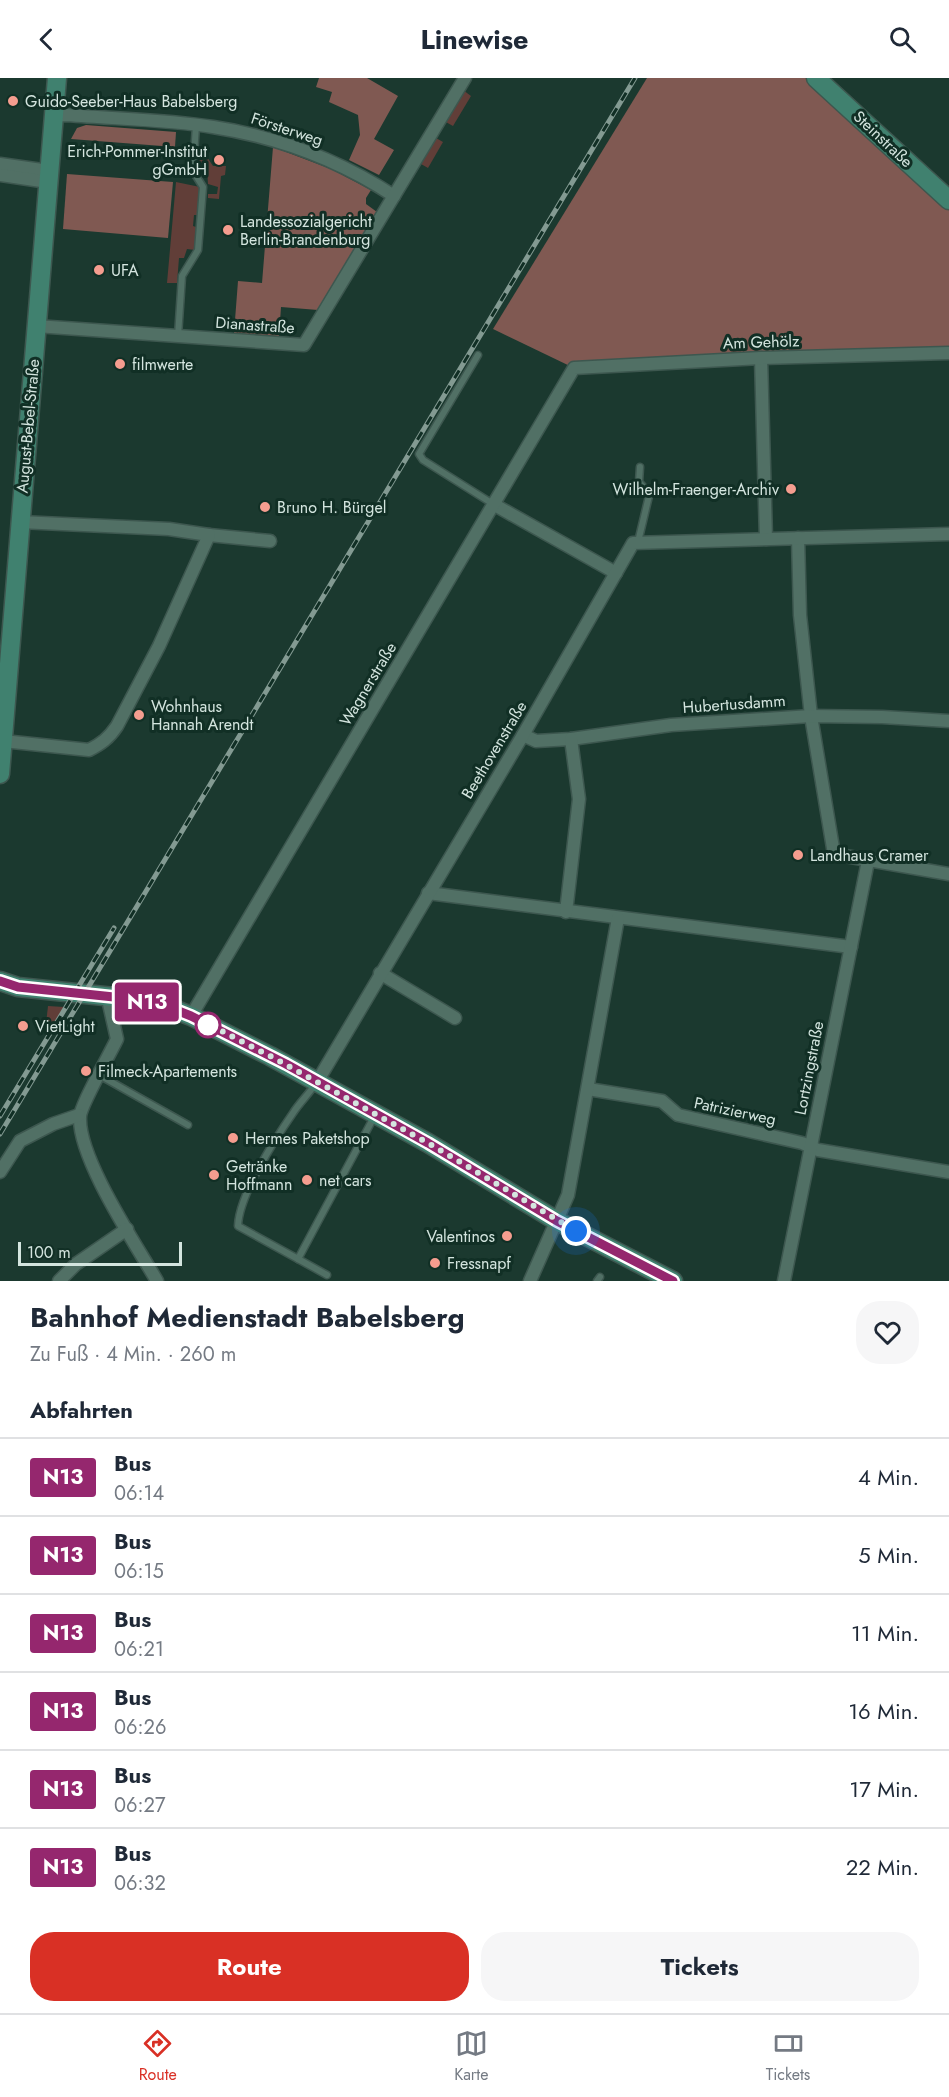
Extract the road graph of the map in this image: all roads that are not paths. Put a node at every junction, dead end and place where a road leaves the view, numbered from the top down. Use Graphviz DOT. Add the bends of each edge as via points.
graph roads {
  1 [pos="57,78"];
  2 [pos="465,78"];
  3 [pos="816,78"];
  4 [pos="54,116"];
  5 [pos="196,125"];
  6 [pos="0,164"];
  7 [pos="0,175"];
  8 [pos="49,177"];
  9 [pos="394,196"];
  10 [pos="949,200"];
  11 [pos="36,326"];
  12 [pos="178,336"];
  13 [pos="949,353"];
  14 [pos="478,355"];
  15 [pos="761,358"];
  16 [pos="574,368"];
  17 [pos="640,467"];
  18 [pos="493,504"];
  19 [pos="20,522"];
  20 [pos="949,534"];
  21 [pos="209,535"];
  22 [pos="798,538"];
  23 [pos="766,539"];
  24 [pos="270,541"];
  25 [pos="635,543"];
  26 [pos="616,573"];
  27 [pos="811,716"];
  28 [pos="949,721"];
  29 [pos="523,735"];
  30 [pos="571,740"];
  31 [pos="3,741"];
  32 [pos="0,774"];
  33 [pos="868,861"];
  34 [pos="949,874"];
  35 [pos="428,893"];
  36 [pos="566,912"];
  37 [pos="618,918"];
  38 [pos="851,947"];
  39 [pos="380,973"];
  40 [pos="0,981"];
  41 [pos="106,995"];
  42 [pos="191,1016"];
  43 [pos="455,1018"];
  44 [pos="99,1075"];
  45 [pos="317,1082"];
  46 [pos="588,1089"];
  47 [pos="376,1114"];
  48 [pos="79,1115"];
  49 [pos="188,1125"];
  50 [pos="810,1147"];
  51 [pos="0,1172"];
  52 [pos="949,1172"];
  53 [pos="557,1221"];
  54 [pos="127,1229"];
  55 [pos="298,1259"];
  56 [pos="327,1275"];
  57 [pos="59,1281"];
  58 [pos="157,1281"];
  59 [pos="530,1281"];
  60 [pos="673,1281"];
  61 [pos="784,1281"];
  1 -- 4 [label="street, August-Bebel-Straße"];
  2 -- 9 [label="street, Dianastraße"];
  3 -- 10 [label="street, Steinstraße"];
  4 -- 5 [label="street, Försterweg"];
  4 -- 8 [label="street, August-Bebel-Straße"];
  5 -- 9 [label="street, Försterweg" via="252,134 302,149"];
  5 -- 12 [label="lane" via="193,171 203,187 198,250 182,276"];
  6 -- 8 [label="street"];
  7 -- 8 [label="street"];
  8 -- 11 [label="street, August-Bebel-Straße"];
  9 -- 12 [label="street, Dianastraße" via="303,345"];
  11 -- 12 [label="street, Dianastraße"];
  11 -- 19 [label="street, August-Bebel-Straße"];
  13 -- 15 [label="street, Am Gehölz"];
  14 -- 18 [label="lane" via="419,454"];
  15 -- 16 [label="street, Am Gehölz"];
  15 -- 23 [label="street"];
  16 -- 18 [label="street, Wagnerstraße"];
  17 -- 25 [label="lane" via="639,482 649,496"];
  18 -- 26 [label="street"];
  18 -- 42 [label="street, Wagnerstraße"];
  19 -- 21 [label="street" via="170,529"];
  19 -- 31 [label="street, August-Bebel-Straße"];
  20 -- 22 [label="street"];
  21 -- 24 [label="street"];
  21 -- 31 [label="street" via="154,654 109,737 89,750"];
  22 -- 23 [label="street"];
  22 -- 27 [label="street" via="800,615"];
  23 -- 25 [label="street"];
  25 -- 26 [label="street, Beethovenstraße"];
  26 -- 29 [label="street, Beethovenstraße"];
  27 -- 28 [label="street, Hubertusdamm"];
  27 -- 30 [label="street, Hubertusdamm" via="671,725"];
  27 -- 33 [label="street" via="834,854"];
  29 -- 30 [label="street, Hubertusdamm" via="536,741"];
  29 -- 35 [label="street, Beethovenstraße"];
  30 -- 36 [label="street" via="579,799"];
  31 -- 32 [label="street, August-Bebel-Straße"];
  33 -- 34 [label="street"];
  33 -- 38 [label="street, Lortzingstraße"];
  35 -- 36 [label="street"];
  35 -- 39 [label="street, Beethovenstraße"];
  36 -- 37 [label="street"];
  37 -- 38 [label="street"];
  37 -- 46 [label="street"];
  38 -- 50 [label="street, Lortzingstraße"];
  39 -- 43 [label="street"];
  39 -- 45 [label="street, Beethovenstraße"];
  40 -- 41 [label="street" via="18,987"];
  41 -- 42 [label="street" via="166,1006"];
  41 -- 44 [label="street" via="117,1039"];
  42 -- 45 [label="street"];
  44 -- 48 [label="street"];
  44 -- 49 [label="lane"];
  45 -- 47 [label="street"];
  45 -- 55 [label="lane" via="292,1113 258,1170 238,1217 238,1226"];
  46 -- 50 [label="street, Patrizierweg" via="662,1101 678,1115"];
  46 -- 53 [label="street" via="568,1195"];
  47 -- 53 [label="street"];
  47 -- 55 [label="lane"];
  48 -- 51 [label="street" via="20,1142"];
  48 -- 54 [label="street" via="84,1146"];
  50 -- 52 [label="street, Patrizierweg"];
  50 -- 61 [label="street, Lortzingstraße"];
  53 -- 59 [label="street"];
  53 -- 60 [label="street"];
  54 -- 57 [label="street" via="76,1263"];
  54 -- 58 [label="street"];
  55 -- 56 [label="lane"];
}
